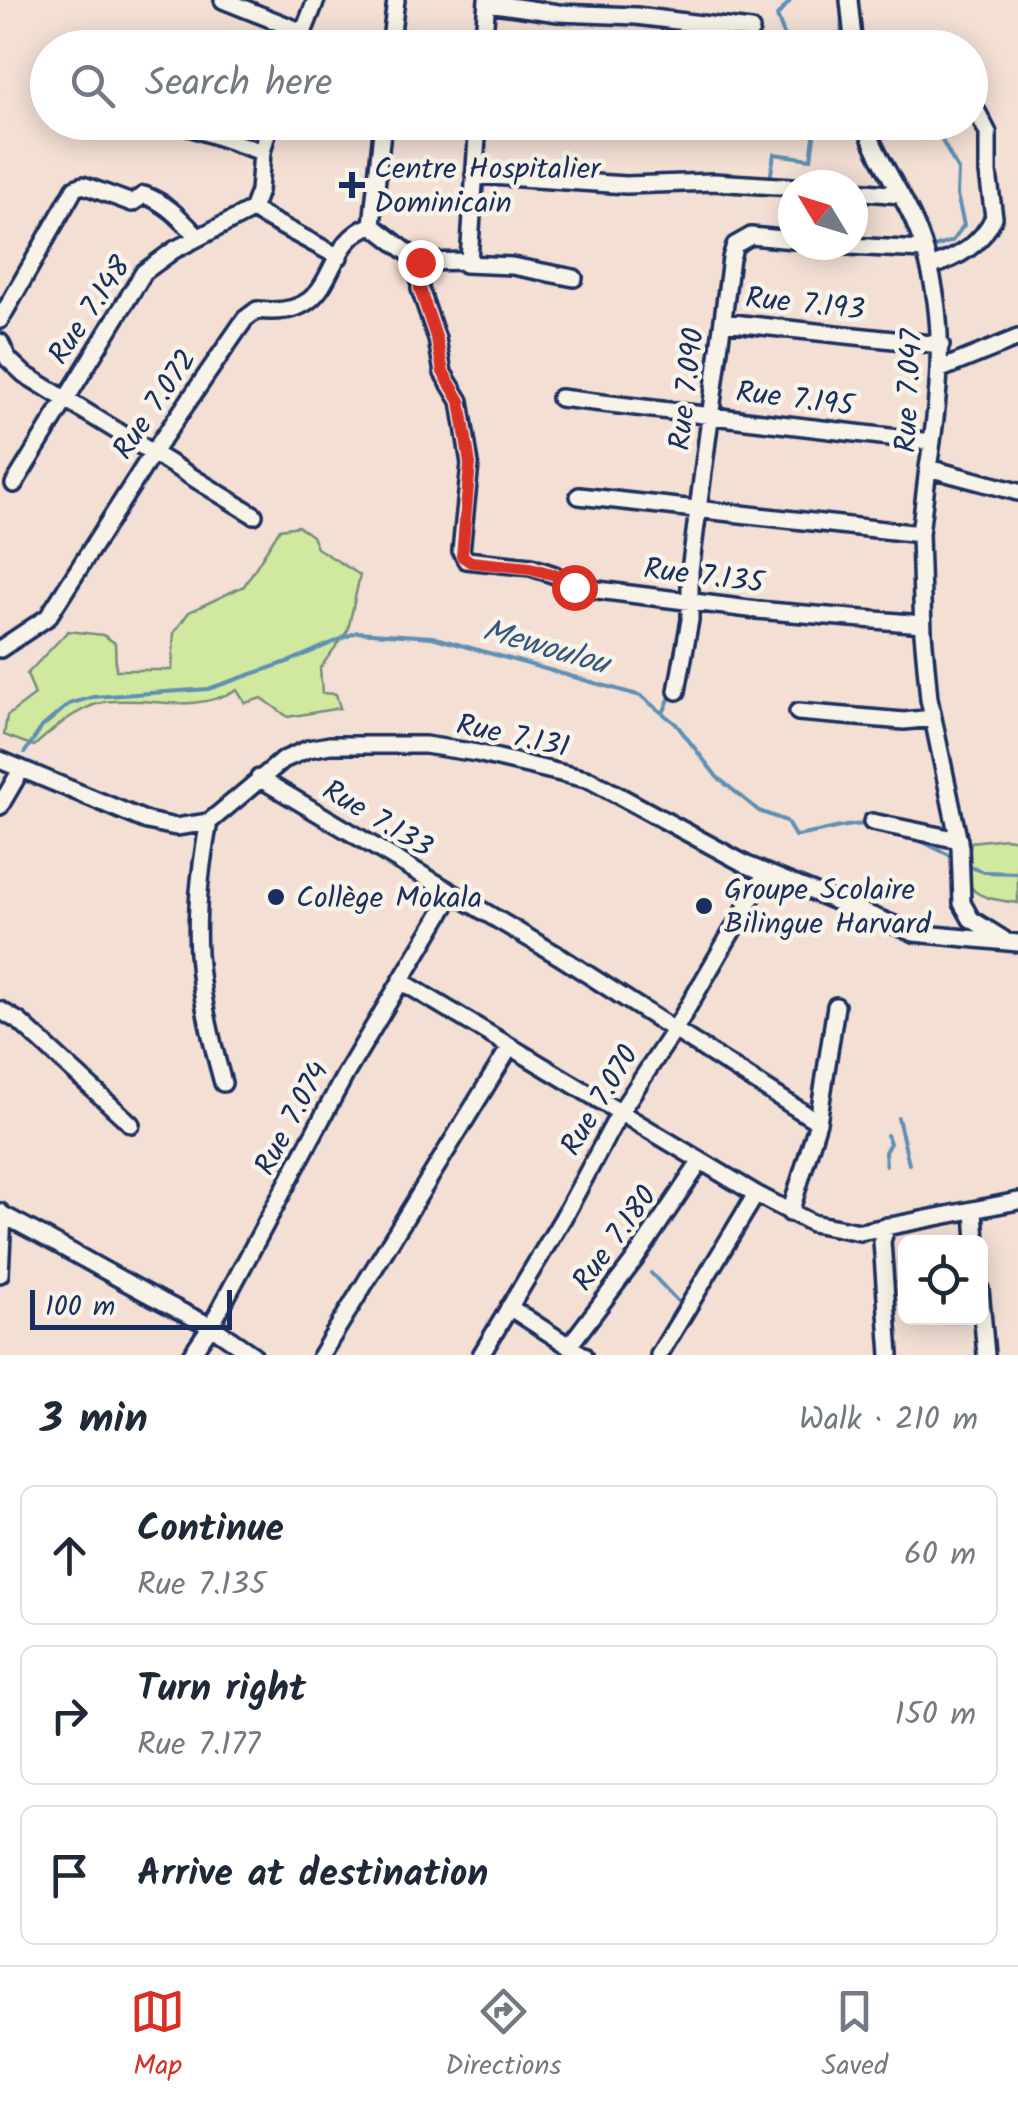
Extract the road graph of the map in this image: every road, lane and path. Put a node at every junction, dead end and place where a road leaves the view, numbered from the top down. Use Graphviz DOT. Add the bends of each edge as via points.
graph roads {
  1 [pos="223,0"];
  2 [pos="316,0"];
  3 [pos="396,0"];
  4 [pos="849,0"];
  5 [pos="487,2"];
  6 [pos="281,30"];
  7 [pos="304,30"];
  8 [pos="392,30"];
  9 [pos="485,30"];
  10 [pos="752,30"];
  11 [pos="852,30"];
  12 [pos="227,140"];
  13 [pos="265,140"];
  14 [pos="380,140"];
  15 [pos="477,140"];
  16 [pos="874,140"];
  17 [pos="988,140"];
  18 [pos="262,152"];
  19 [pos="474,175"];
  20 [pos="778,186"];
  21 [pos="868,193"];
  22 [pos="901,195"];
  23 [pos="252,210"];
  24 [pos="372,225"];
  25 [pos="198,237"];
  26 [pos="778,239"];
  27 [pos="868,247"];
  28 [pos="923,250"];
  29 [pos="339,257"];
  30 [pos="420,262"];
  31 [pos="465,264"];
  32 [pos="930,267"];
  33 [pos="574,278"];
  34 [pos="0,320"];
  35 [pos="723,322"];
  36 [pos="1017,340"];
  37 [pos="0,342"];
  38 [pos="941,345"];
  39 [pos="941,370"];
  40 [pos="65,397"];
  41 [pos="560,398"];
  42 [pos="712,416"];
  43 [pos="932,442"];
  44 [pos="152,454"];
  45 [pos="928,468"];
  46 [pos="14,484"];
  47 [pos="1018,492"];
  48 [pos="579,496"];
  49 [pos="698,510"];
  50 [pos="254,515"];
  51 [pos="920,534"];
  52 [pos="689,602"];
  53 [pos="922,624"];
  54 [pos="0,649"];
  55 [pos="676,691"];
  56 [pos="798,712"];
  57 [pos="933,718"];
  58 [pos="0,760"];
  59 [pos="21,770"];
  60 [pos="259,778"];
  61 [pos="0,806"];
  62 [pos="208,822"];
  63 [pos="872,822"];
  64 [pos="959,840"];
  65 [pos="766,873"];
  66 [pos="452,895"];
  67 [pos="1014,942"];
  68 [pos="401,982"];
  69 [pos="836,1006"];
  70 [pos="0,1010"];
  71 [pos="675,1029"];
  72 [pos="510,1047"];
  73 [pos="223,1083"];
  74 [pos="620,1112"];
  75 [pos="818,1122"];
  76 [pos="131,1124"];
  77 [pos="702,1161"];
  78 [pos="756,1194"];
  79 [pos="1018,1202"];
  80 [pos="974,1211"];
  81 [pos="2,1213"];
  82 [pos="790,1214"];
  83 [pos="887,1226"];
  84 [pos="976,1235"];
  85 [pos="0,1274"];
  86 [pos="509,1307"];
  87 [pos="983,1325"];
  88 [pos="211,1326"];
  89 [pos="576,1351"];
  90 [pos="191,1355"];
  91 [pos="253,1355"];
  92 [pos="321,1355"];
  93 [pos="481,1355"];
  94 [pos="659,1355"];
  95 [pos="890,1355"];
  96 [pos="986,1355"];
  1 -- 6 [label="street"];
  2 -- 7 [label="street"];
  3 -- 8 [label="street"];
  4 -- 11 [label="street"];
  5 -- 9 [label="street"];
  5 -- 10 [label="street"];
  12 -- 18 [label="street"];
  13 -- 18 [label="street"];
  14 -- 24 [label="street"];
  15 -- 19 [label="street"];
  16 -- 22 [label="street, Rue 7.047"];
  17 -- 32 [label="street" via="994,216 976,244"];
  18 -- 23 [label="street"];
  19 -- 20 [label="street"];
  19 -- 31 [label="street"];
  21 -- 22 [label="street"];
  22 -- 28 [label="street, Rue 7.047"];
  23 -- 25 [label="street, Rue 7.148"];
  23 -- 29 [label="street"];
  24 -- 29 [label="street, Rue 7.072" via="352,235"];
  24 -- 30 [label="street"];
  25 -- 34 [label="street" via="158,200 123,202 82,185"];
  25 -- 40 [label="street, Rue 7.148" via="144,272"];
  26 -- 35 [label="street, Rue 7.090" via="751,236 736,245"];
  27 -- 28 [label="street"];
  28 -- 32 [label="street, Rue 7.047"];
  29 -- 44 [label="street, Rue 7.072" via="301,306 257,310 245,319"];
  30 -- 31 [label="street"];
  30 -- 52 [label="street, Rue 7.135" via="420,289 443,372 460,401 470,464 462,556 544,571 574,587"];
  31 -- 33 [label="street"];
  32 -- 38 [label="street, Rue 7.047"];
  35 -- 38 [label="street, Rue 7.193"];
  35 -- 42 [label="street, Rue 7.090"];
  36 -- 39 [label="street"];
  37 -- 40 [label="street" via="14,367"];
  38 -- 39 [label="street, Rue 7.047"];
  39 -- 43 [label="street, Rue 7.047"];
  40 -- 44 [label="street"];
  40 -- 46 [label="street, Rue 7.148"];
  41 -- 42 [label="street, Rue 7.195"];
  42 -- 43 [label="street, Rue 7.195"];
  42 -- 49 [label="street, Rue 7.090"];
  43 -- 45 [label="street, Rue 7.047"];
  44 -- 50 [label="street"];
  44 -- 54 [label="street, Rue 7.072" via="48,617"];
  45 -- 47 [label="street, Rue 7.047"];
  45 -- 51 [label="street"];
  48 -- 49 [label="street"];
  49 -- 51 [label="street"];
  49 -- 52 [label="street, Rue 7.090"];
  51 -- 53 [label="street"];
  52 -- 53 [label="street, Rue 7.135"];
  52 -- 55 [label="street, Rue 7.090"];
  53 -- 57 [label="street"];
  56 -- 57 [label="street"];
  57 -- 64 [label="street"];
  58 -- 59 [label="street"];
  59 -- 61 [label="street"];
  59 -- 62 [label="street" via="147,821 176,827"];
  60 -- 62 [label="street, Rue 7.131"];
  60 -- 65 [label="street, Rue 7.131" via="296,754 330,745 477,752 590,780"];
  60 -- 66 [label="street, Rue 7.133"];
  62 -- 73 [label="street" via="196,942 204,1015"];
  63 -- 64 [label="street"];
  64 -- 67 [label="street" via="962,904 985,930"];
  65 -- 67 [label="street, Rue 7.131" via="914,933"];
  65 -- 71 [label="street, Rue 7.070"];
  66 -- 68 [label="street, Rue 7.074"];
  66 -- 71 [label="street, Rue 7.133"];
  68 -- 72 [label="street"];
  68 -- 88 [label="street, Rue 7.074"];
  69 -- 75 [label="street"];
  70 -- 76 [label="street"];
  71 -- 74 [label="street, Rue 7.070"];
  71 -- 75 [label="street, Rue 7.133"];
  72 -- 74 [label="street"];
  72 -- 92 [label="street"];
  74 -- 77 [label="street"];
  74 -- 86 [label="street, Rue 7.070"];
  75 -- 82 [label="street"];
  77 -- 78 [label="street"];
  77 -- 89 [label="street, Rue 7.180"];
  78 -- 82 [label="street"];
  78 -- 94 [label="street"];
  79 -- 80 [label="street"];
  80 -- 83 [label="street"];
  80 -- 84 [label="street"];
  81 -- 85 [label="street"];
  81 -- 88 [label="street"];
  82 -- 83 [label="street" via="834,1229"];
  83 -- 95 [label="street" via="882,1241"];
  86 -- 89 [label="street"];
  86 -- 93 [label="street, Rue 7.070"];
  87 -- 96 [label="street"];
  88 -- 90 [label="street, Rue 7.074"];
  88 -- 91 [label="street"];
}
